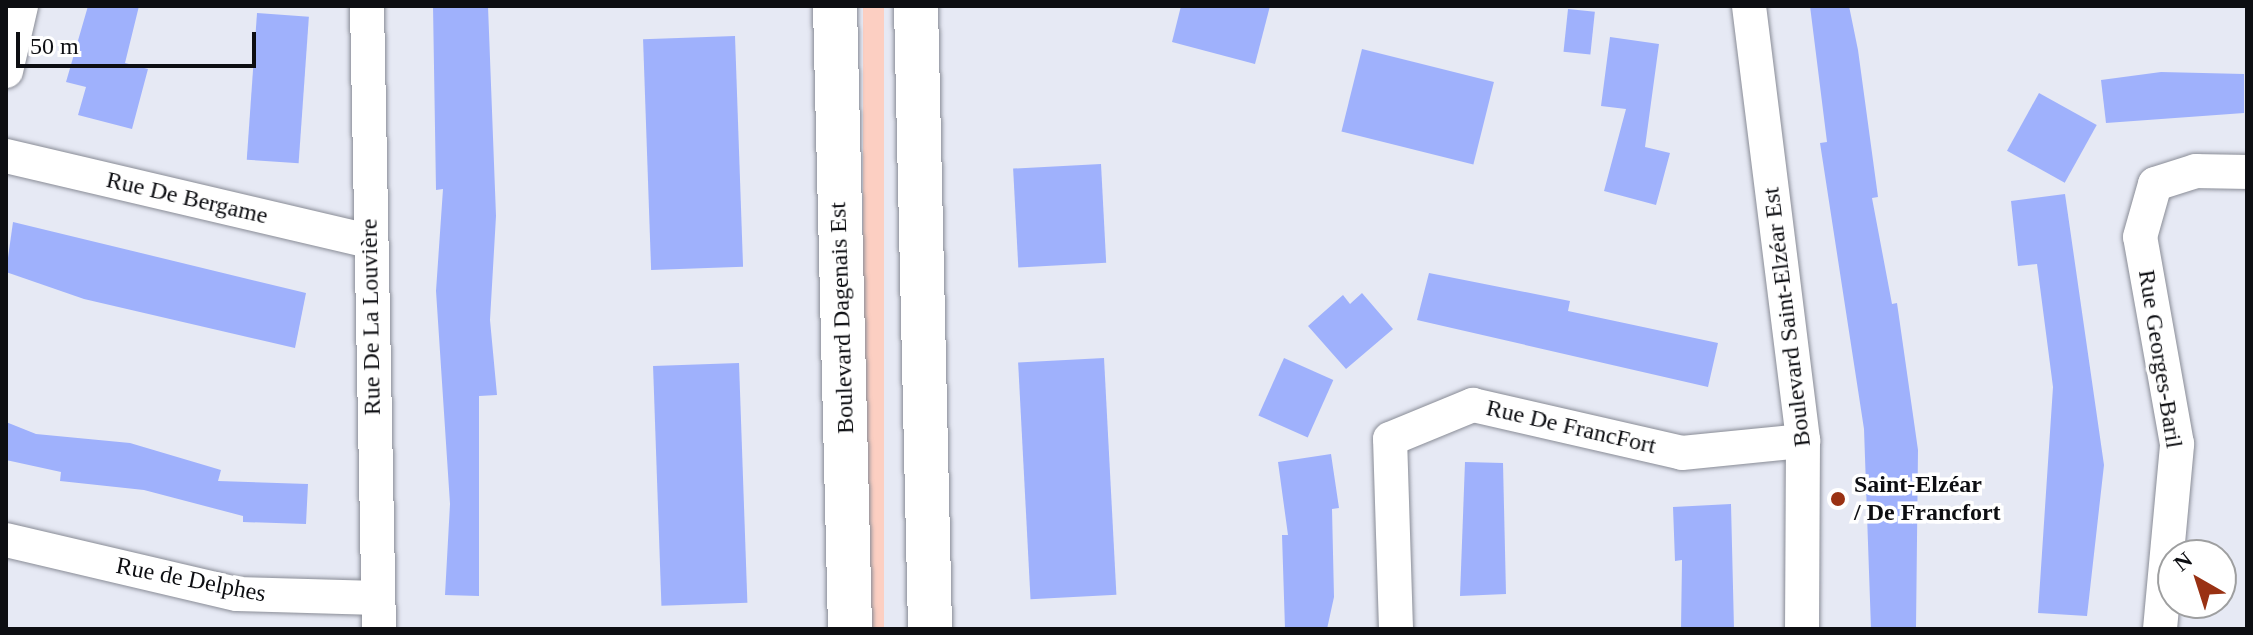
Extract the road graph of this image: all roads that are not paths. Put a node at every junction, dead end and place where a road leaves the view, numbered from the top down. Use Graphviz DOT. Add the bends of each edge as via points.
graph roads {
  1 [pos="21,6"];
  2 [pos="367,6"];
  3 [pos="835,6"];
  4 [pos="916,6"];
  5 [pos="1749,6"];
  6 [pos="6,71"];
  7 [pos="6,156"];
  8 [pos="2247,172"];
  9 [pos="369,241"];
  10 [pos="1803,441"];
  11 [pos="6,540"];
  12 [pos="379,614"];
  13 [pos="850,629"];
  14 [pos="930,629"];
  15 [pos="1396,629"];
  16 [pos="1802,629"];
  17 [pos="2160,629"];
  1 -- 6 [label="street"];
  2 -- 9 [label="street, Rue De La Louvière"];
  3 -- 13 [label="main road, Boulevard Dagenais Est"];
  4 -- 14 [label="main road"];
  5 -- 10 [label="street, Boulevard Saint-Elzéar Est"];
  7 -- 9 [label="street, Rue De Bergame"];
  8 -- 17 [label="street, Rue Georges-Baril" via="2196,171 2155,184 2140,237 2177,444"];
  9 -- 12 [label="street, Rue De La Louvière"];
  10 -- 15 [label="street, Rue De FrancFort" via="1682,453 1473,405 1390,439"];
  10 -- 16 [label="street, Boulevard Saint-Elzéar Est"];
  11 -- 12 [label="street, Rue de Delphes" via="237,594"];
}
